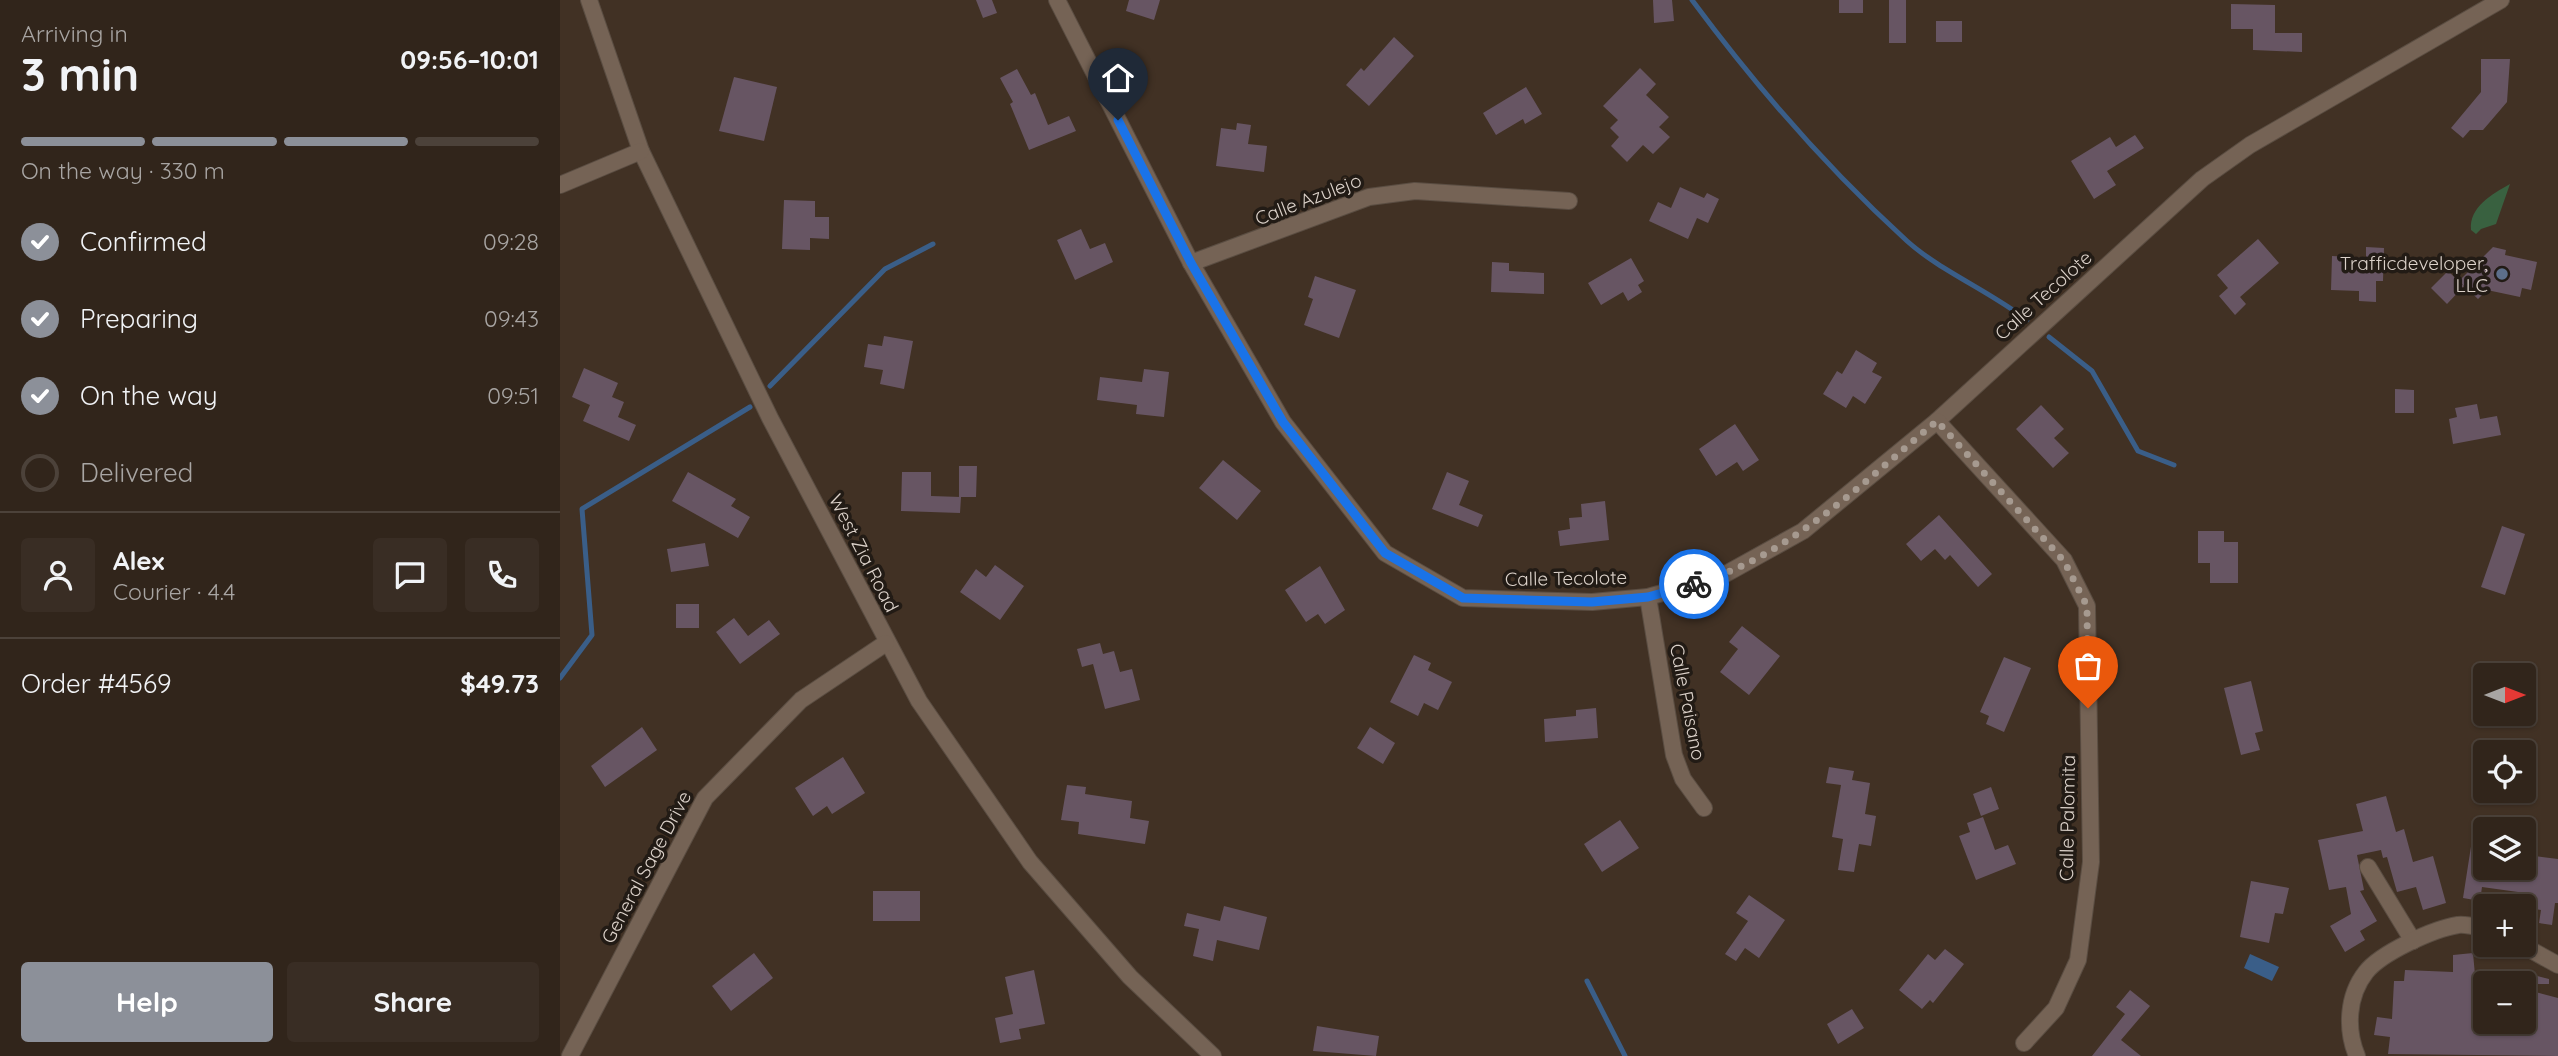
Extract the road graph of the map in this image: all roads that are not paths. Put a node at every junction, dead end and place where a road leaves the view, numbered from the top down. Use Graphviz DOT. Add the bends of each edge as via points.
graph roads {
  1 [pos="589,0"];
  2 [pos="1057,0"];
  3 [pos="2501,0"];
  4 [pos="641,150"];
  5 [pos="560,185"];
  6 [pos="1569,201"];
  7 [pos="1191,263"];
  8 [pos="1937,421"];
  9 [pos="1648,597"];
  10 [pos="886,643"];
  11 [pos="1704,808"];
  12 [pos="2368,867"];
  13 [pos="2473,927"];
  14 [pos="2413,941"];
  15 [pos="2536,953"];
  16 [pos="2558,965"];
  17 [pos="2024,1043"];
  18 [pos="570,1056"];
  19 [pos="1213,1056"];
  20 [pos="2357,1056"];
  1 -- 4 [label="street, West Zia Road"];
  2 -- 7 [label="street, Calle Tecolote"];
  3 -- 8 [label="street, Calle Tecolote" via="2250,145 2202,179"];
  4 -- 5 [label="street"];
  4 -- 10 [label="street, West Zia Road" via="770,418"];
  6 -- 7 [label="street, Calle Azulejo" via="1391,192"];
  7 -- 9 [label="street, Calle Tecolote" via="1283,422 1385,553 1463,598 1592,602"];
  8 -- 9 [label="street, Calle Tecolote" via="1802,531 1722,576"];
  8 -- 17 [label="street, Calle Palomita" via="2064,561 2087,606 2091,862 2078,960 2056,1008"];
  9 -- 11 [label="street, Calle Paisano" via="1674,755 1683,779"];
  10 -- 18 [label="street, General Sage Drive" via="802,700 705,798"];
  10 -- 19 [label="street, West Zia Road" via="939,733 1030,862 1130,977"];
  12 -- 14 [label="street"];
  13 -- 14 [label="street" via="2460,925"];
  14 -- 20 [label="street" via="2375,963 2361,979 2350,1019"];
  15 -- 16 [label="street"];
}
